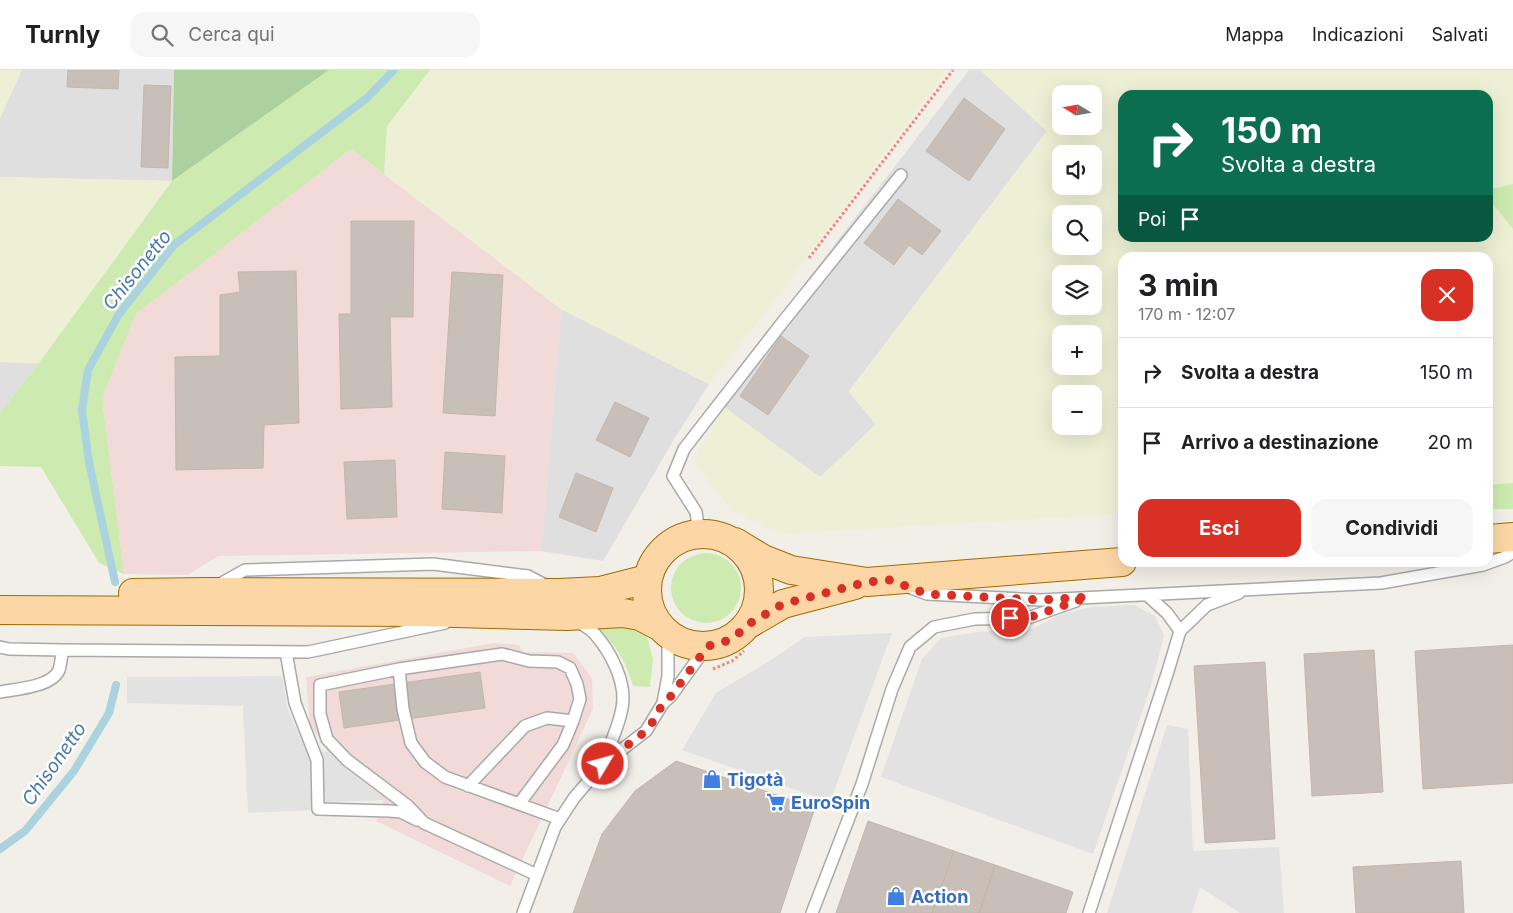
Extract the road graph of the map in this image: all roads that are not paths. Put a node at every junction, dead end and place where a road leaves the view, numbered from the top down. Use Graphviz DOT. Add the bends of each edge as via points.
graph roads {
  1 [pos="901,176"];
  2 [pos="699,533"];
  3 [pos="1513,537"];
  4 [pos="1493,539"];
  5 [pos="735,542"];
  6 [pos="1513,552"];
  7 [pos="1493,561"];
  8 [pos="1118,562"];
  9 [pos="1472,567"];
  10 [pos="647,579"];
  11 [pos="878,581"];
  12 [pos="1249,589"];
  13 [pos="1146,595"];
  14 [pos="0,596"];
  15 [pos="1088,597"];
  16 [pos="563,604"];
  17 [pos="0,610"];
  18 [pos="485,614"];
  19 [pos="747,625"];
  20 [pos="664,630"];
  21 [pos="1180,631"];
  22 [pos="708,646"];
  23 [pos="3,649"];
  24 [pos="63,650"];
  25 [pos="286,652"];
  26 [pos="399,669"];
  27 [pos="0,692"];
  28 [pos="663,703"];
  29 [pos="573,721"];
  30 [pos="603,764"];
  31 [pos="468,786"];
  32 [pos="519,804"];
  33 [pos="560,819"];
  34 [pos="424,823"];
  35 [pos="537,875"];
  36 [pos="523,913"];
  37 [pos="812,913"];
  38 [pos="1089,913"];
  1 -- 2 [label="lane" via="684,449 673,476 696,512"];
  2 -- 5 [label="main road" via="718,534"];
  2 -- 10 [label="main road" via="681,537 666,547 654,561"];
  3 -- 4 [label="main road"];
  5 -- 11 [label="main road" via="763,559 791,570"];
  5 -- 19 [label="main road" via="748,555 757,572 760,590 756,609"];
  6 -- 7 [label="lane"];
  8 -- 11 [label="main road"];
  9 -- 12 [label="lane" via="1380,583"];
  10 -- 16 [label="main road"];
  10 -- 20 [label="main road" via="650,612"];
  11 -- 15 [label="lane" via="927,594 1040,600"];
  11 -- 19 [label="main road" via="783,604"];
  12 -- 13 [label="lane"];
  12 -- 21 [label="lane" via="1207,605"];
  13 -- 15 [label="lane"];
  13 -- 21 [label="lane" via="1167,613"];
  14 -- 16 [label="main road" via="206,592"];
  15 -- 37 [label="lane" via="1028,618 976,619 934,627 910,647"];
  16 -- 18 [label="main road"];
  16 -- 20 [label="main road" via="640,616"];
  16 -- 30 [label="lane" via="598,638 617,670 623,694 620,715"];
  17 -- 18 [label="main road"];
  18 -- 25 [label="lane" via="308,652"];
  19 -- 22 [label="main road" via="729,640"];
  20 -- 22 [label="main road" via="680,642"];
  20 -- 28 [label="lane" via="668,676"];
  21 -- 38 [label="lane"];
  22 -- 28 [label="lane"];
  23 -- 24 [label="lane"];
  24 -- 25 [label="lane"];
  24 -- 27 [label="lane" via="58,671 50,680"];
  25 -- 34 [label="lane" via="295,703 317,760 318,809 395,812"];
  26 -- 29 [label="lane" via="502,654 529,661 558,662 570,668 577,684 580,699"];
  26 -- 31 [label="lane" via="403,709 411,742 425,762 445,777"];
  26 -- 34 [label="lane" via="320,685 320,714 327,738 347,760 408,806"];
  28 -- 30 [label="lane" via="646,731"];
  29 -- 31 [label="lane" via="547,718 525,726"];
  29 -- 32 [label="lane" via="563,745"];
  30 -- 33 [label="lane"];
  31 -- 32 [label="lane"];
  32 -- 33 [label="lane"];
  33 -- 35 [label="lane"];
  34 -- 35 [label="lane"];
  35 -- 36 [label="lane"];
}
